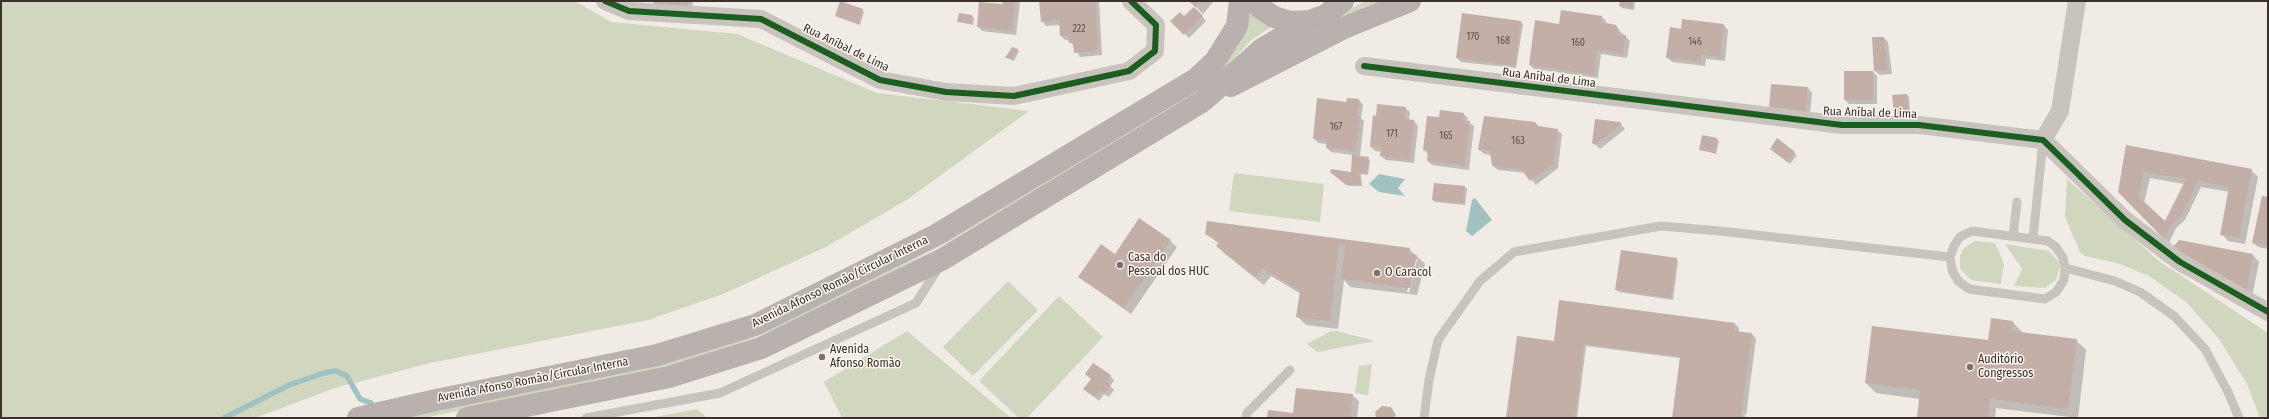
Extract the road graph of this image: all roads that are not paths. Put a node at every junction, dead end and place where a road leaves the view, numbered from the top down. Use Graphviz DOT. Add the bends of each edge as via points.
graph roads {
  1 [pos="605,1"];
  2 [pos="1132,1"];
  3 [pos="1240,1"];
  4 [pos="1254,1"];
  5 [pos="1343,1"];
  6 [pos="1410,1"];
  7 [pos="2077,1"];
  8 [pos="1309,21"];
  9 [pos="1364,66"];
  10 [pos="1203,101"];
  11 [pos="2043,140"];
  12 [pos="2017,202"];
  13 [pos="2013,236"];
  14 [pos="2033,238"];
  15 [pos="1950,257"];
  16 [pos="943,259"];
  17 [pos="2065,268"];
  18 [pos="2268,312"];
  19 [pos="1290,370"];
  20 [pos="358,418"];
  21 [pos="467,418"];
  22 [pos="586,418"];
  23 [pos="1246,418"];
  24 [pos="1424,418"];
  25 [pos="2239,418"];
  1 -- 2 [label="street, Rua Aníbal de Lima" via="630,11 761,19 880,80 946,92 1014,96 1129,71 1155,51 1156,25"];
  3 -- 20 [label="main road, Avenida Afonso Romão/Circular Interna" via="1237,26 1215,61 1196,79 936,235 754,325 657,355"];
  4 -- 8 [label="main road" via="1274,17 1291,22"];
  5 -- 8 [label="main road" via="1326,15"];
  6 -- 10 [label="main road" via="1346,27"];
  7 -- 11 [label="street" via="2060,111"];
  8 -- 10 [label="main road, Avenida Afonso Romão/Circular Interna" via="1262,49"];
  9 -- 11 [label="street, Rua Aníbal de Lima" via="1842,125 1918,125"];
  10 -- 16 [label="main road, Avenida Afonso Romão/Circular Interna"];
  11 -- 14 [label="lane"];
  11 -- 18 [label="street" via="2125,220 2180,262"];
  12 -- 13 [label="lane"];
  13 -- 14 [label="lane"];
  13 -- 15 [label="lane" via="1972,231 1960,237"];
  14 -- 17 [label="lane" via="2048,241 2056,247 2063,258"];
  15 -- 17 [label="lane" via="1952,270 1958,281 1969,289 2045,299 2056,292 2064,280"];
  15 -- 24 [label="lane" via="1727,231 1661,226 1514,252 1480,281 1438,340"];
  16 -- 21 [label="main road, Avenida Afonso Romão/Circular Interna" via="761,348 669,377"];
  16 -- 22 [label="lane, Avenida Afonso Romão/Circular Interna" via="916,303 770,371 720,393"];
  17 -- 25 [label="lane" via="2127,286 2174,316 2205,349"];
  19 -- 23 [label="lane" via="1247,413"];
}
